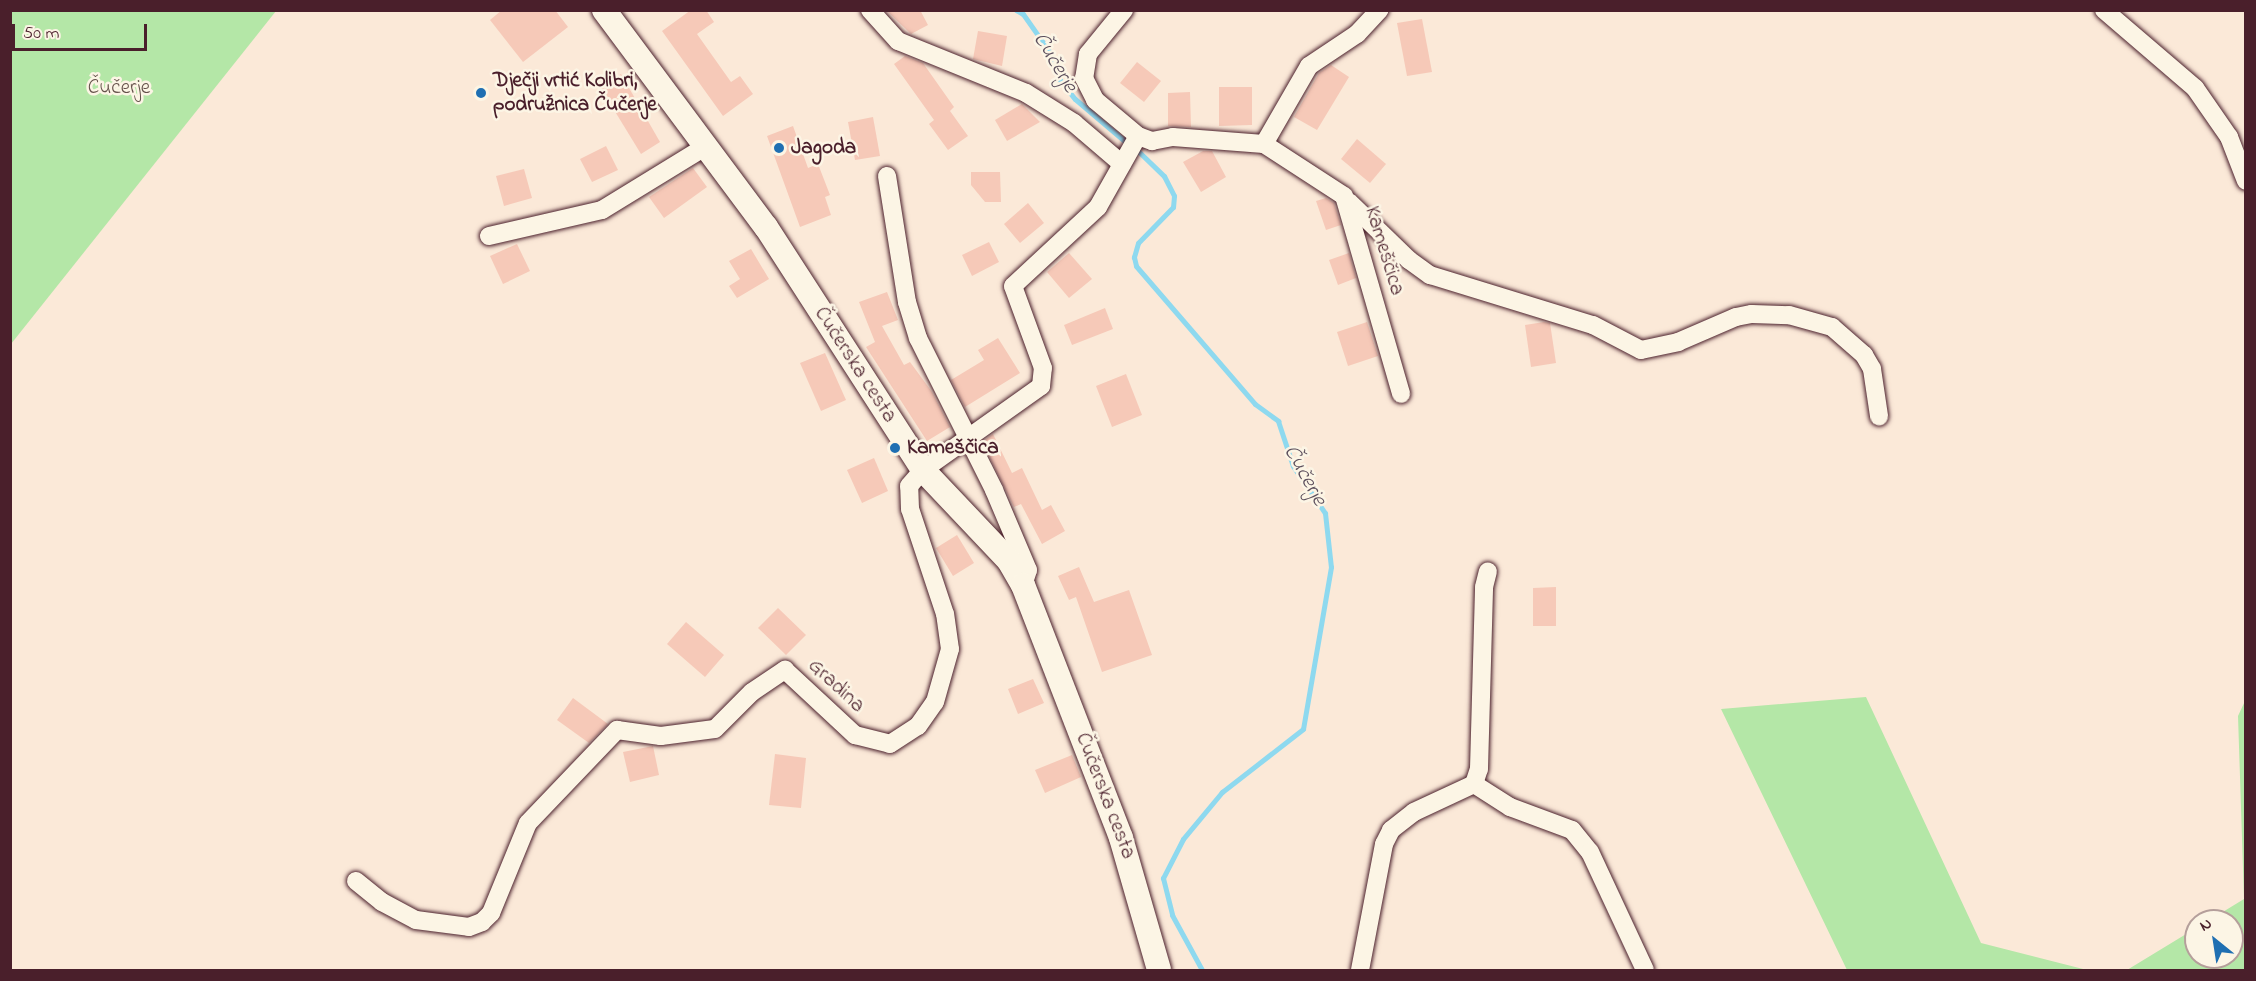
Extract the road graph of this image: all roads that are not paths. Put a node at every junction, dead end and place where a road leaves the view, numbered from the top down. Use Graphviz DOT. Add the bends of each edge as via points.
graph roads {
  1 [pos="604,10"];
  2 [pos="870,10"];
  3 [pos="1124,10"];
  4 [pos="1379,10"];
  5 [pos="2104,10"];
  6 [pos="1264,144"];
  7 [pos="705,147"];
  8 [pos="1131,148"];
  9 [pos="887,176"];
  10 [pos="2246,182"];
  11 [pos="1344,196"];
  12 [pos="489,237"];
  13 [pos="1401,394"];
  14 [pos="1879,416"];
  15 [pos="967,441"];
  16 [pos="923,470"];
  17 [pos="1488,571"];
  18 [pos="1023,585"];
  19 [pos="1474,784"];
  20 [pos="356,880"];
  21 [pos="1159,970"];
  22 [pos="1360,970"];
  23 [pos="1645,970"];
  1 -- 7 [label="street, Čučerska cesta"];
  2 -- 8 [label="street" via="898,41 1026,93 1074,123"];
  3 -- 8 [label="street" via="1088,54 1084,78 1095,100"];
  4 -- 6 [label="street" via="1357,34 1309,66"];
  5 -- 10 [label="street" via="2195,88 2229,137"];
  6 -- 8 [label="street, Kameščica" via="1173,137"];
  6 -- 11 [label="street, Kameščica"];
  7 -- 12 [label="street" via="603,210"];
  7 -- 16 [label="street, Čučerska cesta" via="766,227"];
  8 -- 15 [label="street" via="1098,207 1013,286 1043,368 1041,386"];
  9 -- 15 [label="street" via="907,302 935,378"];
  11 -- 13 [label="street, Kameščica"];
  11 -- 14 [label="street" via="1372,227 1430,275 1593,324 1641,350 1678,342 1752,314 1789,315 1832,327 1864,355 1872,369"];
  15 -- 16 [label="street"];
  15 -- 18 [label="street" via="994,490 1028,570"];
  16 -- 18 [label="street, Čučerska cesta" via="1009,561"];
  16 -- 20 [label="street, Gradina" via="909,486 910,509 945,614 950,650 935,702 918,726 890,744 855,735 785,670 752,692 715,729 661,736 617,730 528,823 490,913 482,922 469,927 416,920 390,907"];
  17 -- 19 [label="street" via="1484,586 1479,769"];
  18 -- 21 [label="street, Čučerska cesta" via="1129,860"];
  19 -- 22 [label="street" via="1414,812 1391,830 1384,844"];
  19 -- 23 [label="street" via="1510,807 1572,830 1590,852"];
}
